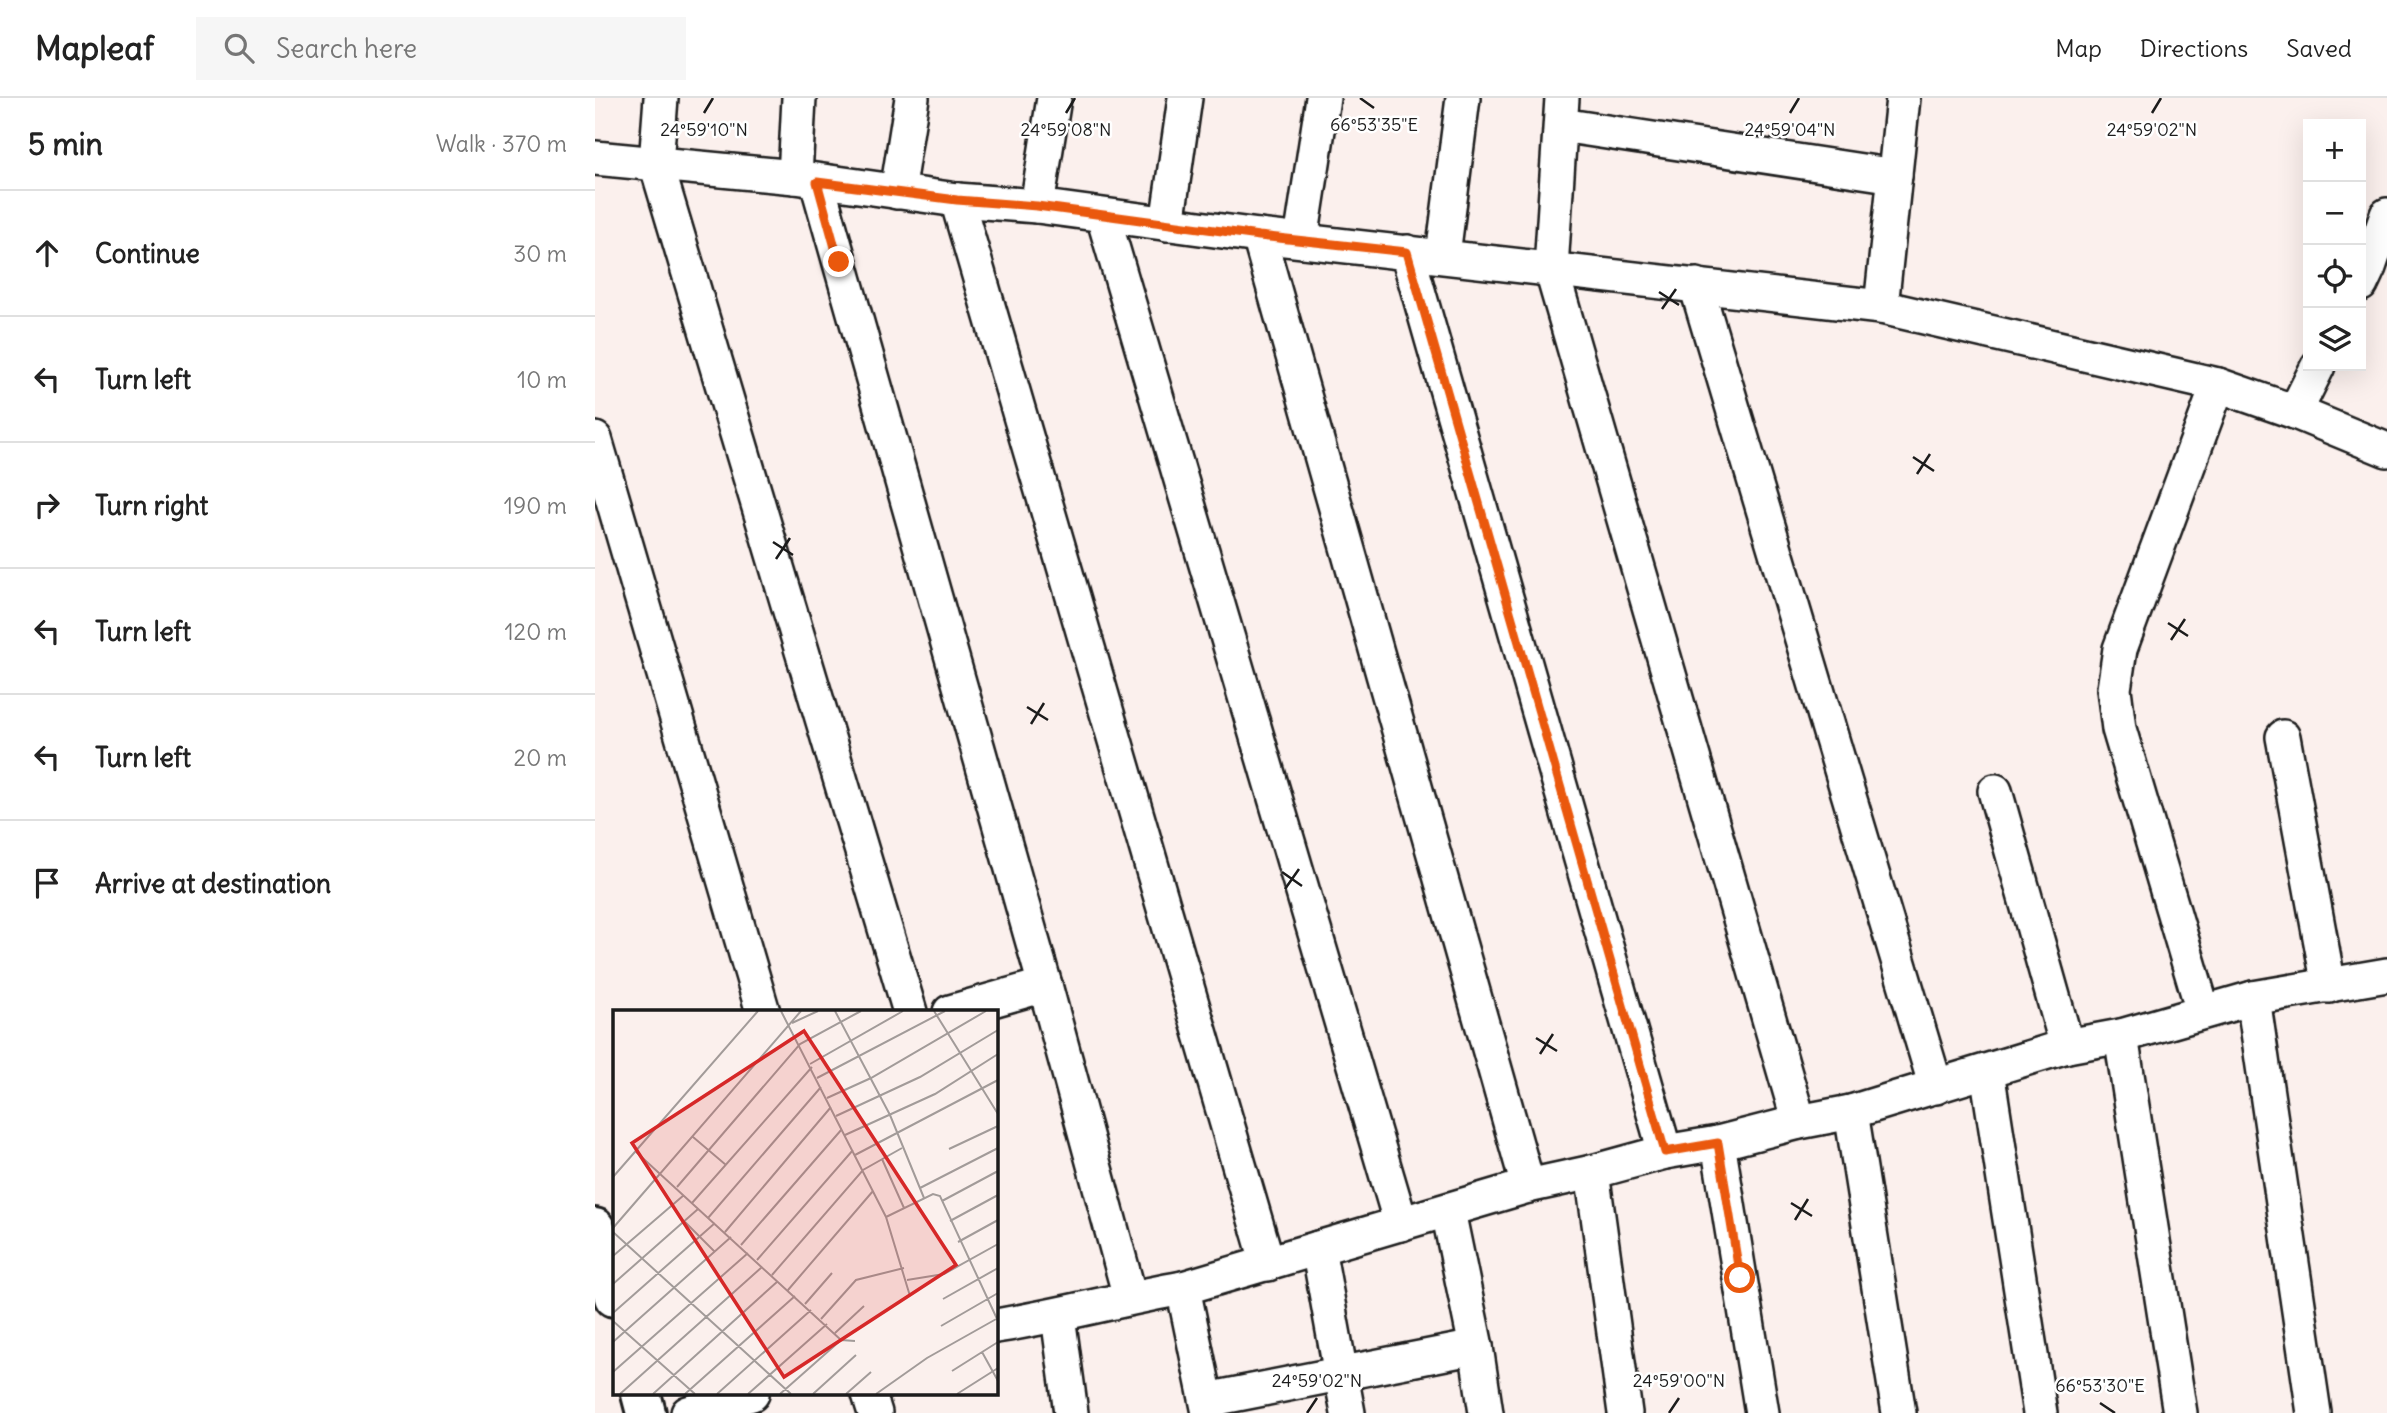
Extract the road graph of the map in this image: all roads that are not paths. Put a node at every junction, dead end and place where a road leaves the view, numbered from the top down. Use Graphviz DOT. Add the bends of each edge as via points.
graph roads {
  1 [pos="661,98"];
  2 [pos="799,98"];
  3 [pos="912,98"];
  4 [pos="1054,98"];
  5 [pos="1185,98"];
  6 [pos="1323,98"];
  7 [pos="1463,98"];
  8 [pos="1903,98"];
  9 [pos="1562,111"];
  10 [pos="595,159"];
  11 [pos="656,163"];
  12 [pos="1895,176"];
  13 [pos="806,180"];
  14 [pos="897,192"];
  15 [pos="957,200"];
  16 [pos="1037,206"];
  17 [pos="2387,215"];
  18 [pos="1103,216"];
  19 [pos="1167,224"];
  20 [pos="1259,236"];
  21 [pos="1301,240"];
  22 [pos="1407,252"];
  23 [pos="1443,256"];
  24 [pos="1551,268"];
  25 [pos="2366,273"];
  26 [pos="1696,285"];
  27 [pos="1881,307"];
  28 [pos="2316,371"];
  29 [pos="2218,385"];
  30 [pos="2295,412"];
  31 [pos="595,439"];
  32 [pos="2387,450"];
  33 [pos="2283,737"];
  34 [pos="1995,791"];
  35 [pos="2386,983"];
  36 [pos="1045,985"];
  37 [pos="2329,986"];
  38 [pos="2253,998"];
  39 [pos="762,1010"];
  40 [pos="909,1010"];
  41 [pos="957,1010"];
  42 [pos="2203,1011"];
  43 [pos="2121,1036"];
  44 [pos="2067,1046"];
  45 [pos="1987,1071"];
  46 [pos="1936,1087"];
  47 [pos="1851,1112"];
  48 [pos="1799,1122"];
  49 [pos="1718,1143"];
  50 [pos="1665,1152"];
  51 [pos="1592,1172"];
  52 [pos="1528,1186"];
  53 [pos="1448,1211"];
  54 [pos="1401,1224"];
  55 [pos="595,1228"];
  56 [pos="1318,1248"];
  57 [pos="1268,1264"];
  58 [pos="1182,1288"];
  59 [pos="613,1293"];
  60 [pos="1131,1297"];
  61 [pos="1058,1316"];
  62 [pos="997,1326"];
  63 [pos="1476,1347"];
  64 [pos="1342,1373"];
  65 [pos="642,1396"];
  66 [pos="745,1396"];
  67 [pos="870,1396"];
  68 [pos="1208,1406"];
  69 [pos="646,1413"];
  70 [pos="688,1413"];
  71 [pos="875,1413"];
  72 [pos="1071,1413"];
  73 [pos="1348,1413"];
  74 [pos="1486,1413"];
  75 [pos="1625,1413"];
  76 [pos="1762,1413"];
  77 [pos="1899,1413"];
  78 [pos="2040,1413"];
  79 [pos="2180,1413"];
  80 [pos="2314,1413"];
  1 -- 11 [label="street"];
  2 -- 13 [label="street"];
  3 -- 14 [label="street"];
  4 -- 16 [label="street"];
  5 -- 19 [label="street"];
  6 -- 21 [label="street"];
  7 -- 23 [label="street"];
  8 -- 12 [label="street"];
  9 -- 12 [label="street"];
  9 -- 24 [label="street"];
  10 -- 11 [label="street"];
  11 -- 13 [label="street"];
  11 -- 40 [label="street"];
  12 -- 27 [label="street"];
  13 -- 14 [label="street"];
  13 -- 36 [label="street"];
  14 -- 15 [label="street"];
  15 -- 16 [label="street"];
  15 -- 57 [label="street"];
  16 -- 18 [label="street"];
  17 -- 25 [label="street"];
  18 -- 19 [label="street"];
  18 -- 54 [label="street"];
  19 -- 20 [label="street"];
  20 -- 21 [label="street"];
  20 -- 52 [label="street"];
  21 -- 22 [label="street"];
  22 -- 23 [label="street"];
  22 -- 50 [label="street"];
  23 -- 24 [label="street"];
  24 -- 26 [label="street"];
  24 -- 48 [label="street"];
  26 -- 27 [label="street"];
  26 -- 46 [label="street"];
  27 -- 29 [label="street"];
  28 -- 30 [label="street"];
  29 -- 30 [label="street"];
  29 -- 42 [label="street" via="2120,649 2114,689 2119,729"];
  30 -- 32 [label="street"];
  31 -- 39 [label="street"];
  33 -- 37 [label="street"];
  34 -- 44 [label="street"];
  35 -- 37 [label="street"];
  36 -- 41 [label="street"];
  36 -- 60 [label="street"];
  37 -- 38 [label="street"];
  38 -- 42 [label="street"];
  38 -- 80 [label="street"];
  42 -- 43 [label="street"];
  43 -- 44 [label="street"];
  43 -- 79 [label="street"];
  44 -- 45 [label="street"];
  45 -- 46 [label="street"];
  45 -- 78 [label="street"];
  46 -- 47 [label="street"];
  47 -- 48 [label="street"];
  47 -- 77 [label="street"];
  48 -- 49 [label="street"];
  49 -- 50 [label="street"];
  49 -- 76 [label="street"];
  50 -- 51 [label="street"];
  51 -- 52 [label="street"];
  51 -- 75 [label="street"];
  52 -- 53 [label="street"];
  53 -- 54 [label="street"];
  53 -- 63 [label="street"];
  54 -- 56 [label="street"];
  55 -- 59 [label="street"];
  56 -- 57 [label="street"];
  56 -- 64 [label="street"];
  57 -- 58 [label="street"];
  58 -- 60 [label="street"];
  58 -- 68 [label="street"];
  60 -- 61 [label="street"];
  61 -- 62 [label="street"];
  61 -- 72 [label="street"];
  63 -- 64 [label="street"];
  63 -- 74 [label="street"];
  64 -- 68 [label="street"];
  64 -- 73 [label="street"];
  65 -- 69 [label="street"];
  66 -- 70 [label="street"];
  67 -- 71 [label="street"];
}
